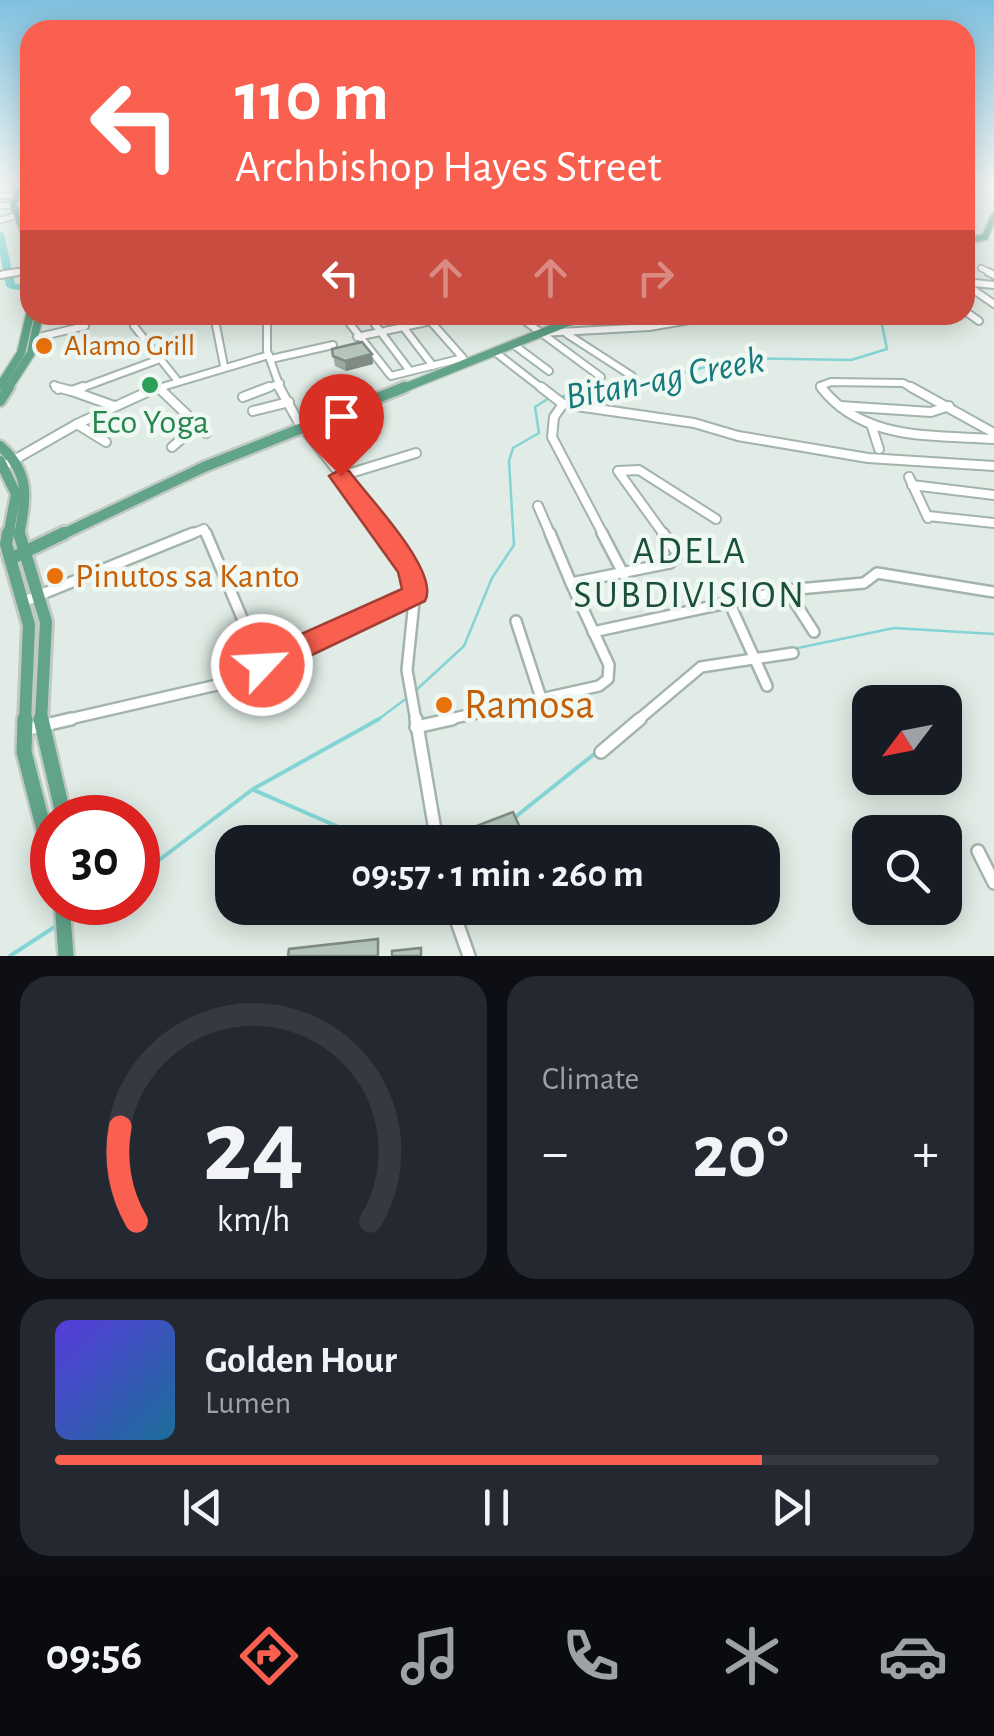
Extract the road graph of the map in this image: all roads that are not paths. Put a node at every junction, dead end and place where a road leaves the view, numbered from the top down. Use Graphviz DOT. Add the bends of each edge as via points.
graph roads {
  1 [pos="981,268"];
  2 [pos="994,275"];
  3 [pos="975,317"];
  4 [pos="979,320"];
  5 [pos="28,325"];
  6 [pos="37,325"];
  7 [pos="216,325"];
  8 [pos="267,325"];
  9 [pos="350,325"];
  10 [pos="375,325"];
  11 [pos="409,325"];
  12 [pos="435,325"];
  13 [pos="532,325"];
  14 [pos="565,325"];
  15 [pos="661,325"];
  16 [pos="85,326"];
  17 [pos="134,326"];
  18 [pos="403,327"];
  19 [pos="380,332"];
  20 [pos="546,334"];
  21 [pos="567,334"];
  22 [pos="358,337"];
  23 [pos="35,338"];
  24 [pos="333,346"];
  25 [pos="514,346"];
  26 [pos="495,352"];
  27 [pos="270,357"];
  28 [pos="160,359"];
  29 [pos="224,366"];
  30 [pos="432,366"];
  31 [pos="549,370"];
  32 [pos="410,372"];
  33 [pos="601,376"];
  34 [pos="632,376"];
  35 [pos="7,380"];
  36 [pos="177,380"];
  37 [pos="280,384"];
  38 [pos="54,385"];
  39 [pos="158,388"];
  40 [pos="72,391"];
  41 [pos="243,398"];
  42 [pos="558,399"];
  43 [pos="0,401"];
  44 [pos="289,402"];
  45 [pos="115,406"];
  46 [pos="839,406"];
  47 [pos="948,406"];
  48 [pos="253,411"];
  49 [pos="77,424"];
  50 [pos="198,426"];
  51 [pos="306,428"];
  52 [pos="872,428"];
  53 [pos="206,432"];
  54 [pos="994,436"];
  55 [pos="106,442"];
  56 [pos="0,446"];
  57 [pos="172,447"];
  58 [pos="879,449"];
  59 [pos="416,453"];
  60 [pos="5,464"];
  61 [pos="994,466"];
  62 [pos="341,476"];
  63 [pos="994,495"];
  64 [pos="538,506"];
  65 [pos="716,519"];
  66 [pos="994,522"];
  67 [pos="16,556"];
  68 [pos="624,575"];
  69 [pos="571,583"];
  70 [pos="787,590"];
  71 [pos="994,592"];
  72 [pos="41,594"];
  73 [pos="415,594"];
  74 [pos="25,600"];
  75 [pos="730,602"];
  76 [pos="516,622"];
  77 [pos="593,632"];
  78 [pos="814,632"];
  79 [pos="793,653"];
  80 [pos="755,657"];
  81 [pos="262,665"];
  82 [pos="767,686"];
  83 [pos="540,698"];
  84 [pos="41,725"];
  85 [pos="416,727"];
  86 [pos="24,730"];
  87 [pos="602,752"];
  88 [pos="35,795"];
  89 [pos="58,795"];
  90 [pos="434,825"];
  91 [pos="978,851"];
  92 [pos="994,883"];
  93 [pos="63,925"];
  94 [pos="458,925"];
  95 [pos="66,956"];
  96 [pos="469,956"];
  1 -- 2 [label="street"];
  3 -- 4 [label="street"];
  5 -- 35 [label="main road"];
  6 -- 23 [label="main road"];
  7 -- 29 [label="street"];
  8 -- 27 [label="street"];
  9 -- 22 [label="street"];
  10 -- 19 [label="street"];
  11 -- 18 [label="street"];
  12 -- 30 [label="street" via="464,355"];
  13 -- 20 [label="street"];
  14 -- 20 [label="main road"];
  15 -- 21 [label="street"];
  16 -- 23 [label="street"];
  17 -- 28 [label="street"];
  18 -- 19 [label="street"];
  18 -- 30 [label="street"];
  19 -- 22 [label="street"];
  19 -- 32 [label="street"];
  20 -- 21 [label="street"];
  20 -- 25 [label="main road"];
  20 -- 33 [label="street"];
  21 -- 34 [label="street"];
  22 -- 32 [label="street" via="388,376"];
  23 -- 35 [label="main road"];
  24 -- 27 [label="street"];
  25 -- 26 [label="main road"];
  25 -- 31 [label="street"];
  26 -- 42 [label="street"];
  26 -- 51 [label="main road"];
  27 -- 29 [label="street"];
  27 -- 37 [label="street"];
  28 -- 36 [label="street"];
  28 -- 40 [label="street"];
  29 -- 36 [label="street"];
  30 -- 32 [label="street"];
  35 -- 43 [label="main road"];
  36 -- 39 [label="street"];
  37 -- 41 [label="street"];
  37 -- 44 [label="street"];
  38 -- 40 [label="street"];
  39 -- 45 [label="street"];
  39 -- 50 [label="street"];
  40 -- 45 [label="street"];
  42 -- 61 [label="street" via="881,460"];
  42 -- 68 [label="street" via="552,437"];
  44 -- 48 [label="street"];
  44 -- 51 [label="street"];
  45 -- 49 [label="street"];
  46 -- 47 [label="street" via="931,412"];
  46 -- 47 [label="street" via="822,383 893,382"];
  46 -- 52 [label="street"];
  47 -- 54 [label="street"];
  49 -- 55 [label="street"];
  49 -- 60 [label="street"];
  50 -- 53 [label="street"];
  50 -- 57 [label="street"];
  51 -- 62 [label="street"];
  51 -- 67 [label="main road" via="204,466"];
  52 -- 54 [label="street"];
  52 -- 58 [label="street"];
  56 -- 60 [label="main road"];
  59 -- 62 [label="street"];
  60 -- 67 [label="main road" via="16,494 7,531"];
  62 -- 73 [label="street" via="410,568"];
  63 -- 66 [label="street" via="910,481 928,518"];
  64 -- 69 [label="street"];
  65 -- 68 [label="street" via="639,470 616,470 678,554 670,563"];
  67 -- 72 [label="main road"];
  67 -- 74 [label="main road"];
  68 -- 69 [label="street"];
  69 -- 77 [label="street"];
  70 -- 71 [label="street" via="864,583 885,573"];
  70 -- 75 [label="street"];
  70 -- 78 [label="street"];
  72 -- 74 [label="street"];
  72 -- 81 [label="street" via="204,529"];
  72 -- 84 [label="main road"];
  73 -- 81 [label="street"];
  73 -- 85 [label="street" via="407,659"];
  74 -- 86 [label="main road"];
  75 -- 77 [label="street"];
  75 -- 80 [label="street"];
  76 -- 83 [label="street"];
  77 -- 83 [label="street" via="609,665 608,679"];
  79 -- 80 [label="street"];
  80 -- 82 [label="street"];
  80 -- 87 [label="street" via="702,667"];
  81 -- 84 [label="street" via="188,694"];
  83 -- 85 [label="street"];
  84 -- 86 [label="street"];
  84 -- 89 [label="main road"];
  85 -- 90 [label="street"];
  86 -- 88 [label="main road"];
  91 -- 92 [label="street"];
  93 -- 95 [label="main road"];
  94 -- 96 [label="street"];
}
